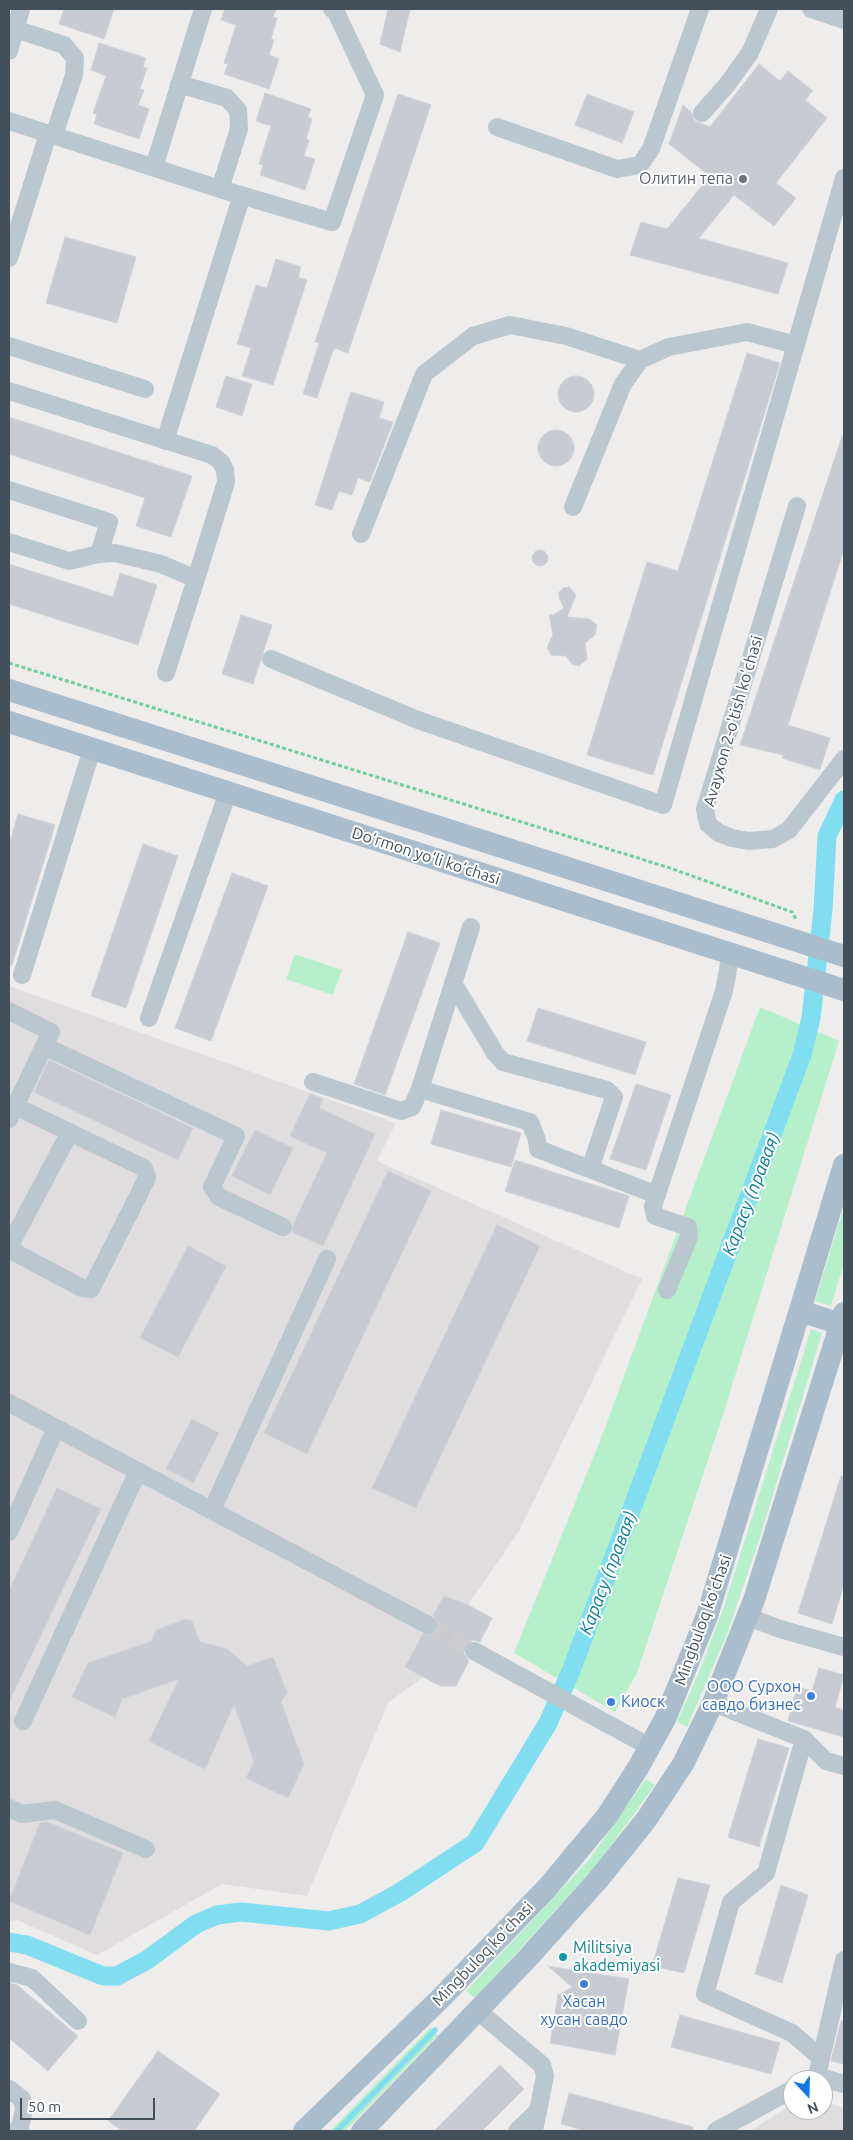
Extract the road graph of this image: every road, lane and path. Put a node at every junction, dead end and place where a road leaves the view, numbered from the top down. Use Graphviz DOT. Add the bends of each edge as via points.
graph roads {
  1 [pos="21,9"];
  2 [pos="203,9"];
  3 [pos="332,9"];
  4 [pos="700,9"];
  5 [pos="769,9"];
  6 [pos="811,9"];
  7 [pos="841,16"];
  8 [pos="15,29"];
  9 [pos="9,51"];
  10 [pos="180,84"];
  11 [pos="702,113"];
  12 [pos="9,121"];
  13 [pos="497,128"];
  14 [pos="51,134"];
  15 [pos="154,167"];
  16 [pos="844,178"];
  17 [pos="220,189"];
  18 [pos="242,195"];
  19 [pos="9,258"];
  20 [pos="796,345"];
  21 [pos="9,346"];
  22 [pos="640,360"];
  23 [pos="145,389"];
  24 [pos="9,391"];
  25 [pos="165,441"];
  26 [pos="9,490"];
  27 [pos="797,506"];
  28 [pos="574,507"];
  29 [pos="362,534"];
  30 [pos="9,542"];
  31 [pos="99,554"];
  32 [pos="196,579"];
  33 [pos="271,659"];
  34 [pos="9,663"];
  35 [pos="166,673"];
  36 [pos="9,690"];
  37 [pos="10,726"];
  38 [pos="92,749"];
  39 [pos="844,759"];
  40 [pos="228,792"];
  41 [pos="471,927"];
  42 [pos="797,932"];
  43 [pos="730,953"];
  44 [pos="842,956"];
  45 [pos="22,975"];
  46 [pos="453,984"];
  47 [pos="837,987"];
  48 [pos="9,1011"];
  49 [pos="149,1018"];
  50 [pos="44,1046"];
  51 [pos="313,1082"];
  52 [pos="420,1089"];
  53 [pos="12,1113"];
  54 [pos="70,1132"];
  55 [pos="844,1165"];
  56 [pos="590,1169"];
  57 [pos="657,1195"];
  58 [pos="283,1227"];
  59 [pos="327,1259"];
  60 [pos="667,1290"];
  61 [pos="800,1311"];
  62 [pos="843,1320"];
  63 [pos="9,1403"];
  64 [pos="56,1428"];
  65 [pos="138,1472"];
  66 [pos="212,1510"];
  67 [pos="9,1532"];
  68 [pos="748,1617"];
  69 [pos="428,1625"];
  70 [pos="844,1646"];
  71 [pos="474,1651"];
  72 [pos="713,1703"];
  73 [pos="23,1721"];
  74 [pos="804,1739"];
  75 [pos="650,1747"];
  76 [pos="683,1764"];
  77 [pos="844,1766"];
  78 [pos="9,1808"];
  79 [pos="146,1849"];
  80 [pos="844,1960"];
  81 [pos="9,1972"];
  82 [pos="442,1997"];
  83 [pos="474,2016"];
  84 [pos="78,2021"];
  85 [pos="821,2058"];
  86 [pos="816,2070"];
  87 [pos="9,2088"];
  88 [pos="783,2094"];
  89 [pos="538,2111"];
  90 [pos="16,2131"];
  91 [pos="304,2131"];
  92 [pos="362,2131"];
  93 [pos="518,2131"];
  94 [pos="534,2131"];
  95 [pos="716,2131"];
  1 -- 8 [label="street"];
  2 -- 10 [label="street"];
  3 -- 18 [label="street" via="375,95 332,222"];
  4 -- 13 [label="street" via="651,149 640,166 617,169"];
  5 -- 11 [label="street" via="750,53"];
  6 -- 7 [label="street"];
  8 -- 9 [label="street"];
  8 -- 14 [label="street" via="64,45 75,58 74,75"];
  10 -- 15 [label="street"];
  10 -- 17 [label="street" via="227,98 238,110 239,128"];
  12 -- 14 [label="street"];
  14 -- 15 [label="street"];
  14 -- 19 [label="street"];
  15 -- 17 [label="street"];
  16 -- 20 [label="street"];
  17 -- 18 [label="street"];
  18 -- 25 [label="street"];
  20 -- 22 [label="street" via="747,332 670,346"];
  20 -- 33 [label="street" via="663,804 418,720"];
  21 -- 23 [label="street"];
  22 -- 28 [label="street" via="623,384"];
  22 -- 29 [label="street" via="566,336 510,325 473,336 424,374"];
  24 -- 25 [label="street"];
  25 -- 32 [label="street" via="212,455 225,470 226,482"];
  26 -- 31 [label="street" via="109,522"];
  27 -- 39 [label="street, Avayxon 2-o'tish ko'chasi" via="705,809 708,824 732,838 749,841 773,839 789,830"];
  30 -- 31 [label="street" via="69,561"];
  31 -- 32 [label="street" via="115,553 161,564"];
  32 -- 35 [label="street"];
  34 -- 42 [label="path" via="670,868 792,912"];
  36 -- 42 [label="main road, Do‘rmon yo‘li ko‘chasi"];
  37 -- 38 [label="main road, Do‘rmon yo‘li ko‘chasi"];
  38 -- 40 [label="main road, Do‘rmon yo‘li ko‘chasi"];
  38 -- 45 [label="street"];
  40 -- 43 [label="main road, Do‘rmon yo‘li ko‘chasi"];
  40 -- 49 [label="street"];
  41 -- 46 [label="street"];
  42 -- 44 [label="main road, Do‘rmon yo‘li ko‘chasi"];
  43 -- 47 [label="main road, Do‘rmon yo‘li ko‘chasi"];
  43 -- 57 [label="street" via="724,991"];
  46 -- 52 [label="street"];
  46 -- 56 [label="street" via="494,1053 503,1062 607,1090 614,1097"];
  48 -- 50 [label="street" via="51,1032"];
  50 -- 53 [label="street"];
  50 -- 58 [label="street" via="236,1136 212,1187 219,1197"];
  51 -- 52 [label="street" via="401,1111 412,1107"];
  52 -- 56 [label="street" via="530,1122 538,1150"];
  53 -- 54 [label="street"];
  54 -- 54 [label="street" via="144,1168 147,1178 91,1289 82,1288 16,1253 10,1246"];
  55 -- 61 [label="main road, Mingbuloq ko'chasi"];
  56 -- 57 [label="street"];
  57 -- 60 [label="street" via="653,1206 655,1216 688,1227 689,1236"];
  59 -- 66 [label="street"];
  61 -- 62 [label="main road"];
  61 -- 75 [label="main road, Mingbuloq ko'chasi" via="707,1616 676,1694"];
  62 -- 68 [label="main road"];
  63 -- 64 [label="street"];
  64 -- 65 [label="street"];
  64 -- 67 [label="street"];
  65 -- 66 [label="street"];
  65 -- 73 [label="street"];
  66 -- 69 [label="street"];
  68 -- 70 [label="street"];
  68 -- 72 [label="main road"];
  71 -- 75 [label="street"];
  72 -- 74 [label="street"];
  72 -- 76 [label="main road"];
  74 -- 77 [label="street" via="826,1761"];
  74 -- 85 [label="street" via="766,1874 730,1902 705,1994 792,2033"];
  75 -- 76 [label="main road"];
  75 -- 82 [label="main road, Mingbuloq ko'chasi" via="629,1784 548,1887"];
  76 -- 83 [label="main road" via="616,1859"];
  78 -- 79 [label="street" via="22,1814 55,1810"];
  80 -- 85 [label="street"];
  81 -- 84 [label="street" via="32,1978"];
  82 -- 83 [label="main road"];
  82 -- 91 [label="main road, Mingbuloq ko'chasi"];
  83 -- 89 [label="street" via="542,2065 545,2076"];
  83 -- 92 [label="main road"];
  85 -- 86 [label="street"];
  87 -- 90 [label="street" via="22,2100 24,2109"];
  88 -- 95 [label="street"];
  89 -- 93 [label="street"];
  89 -- 94 [label="street"];
}
